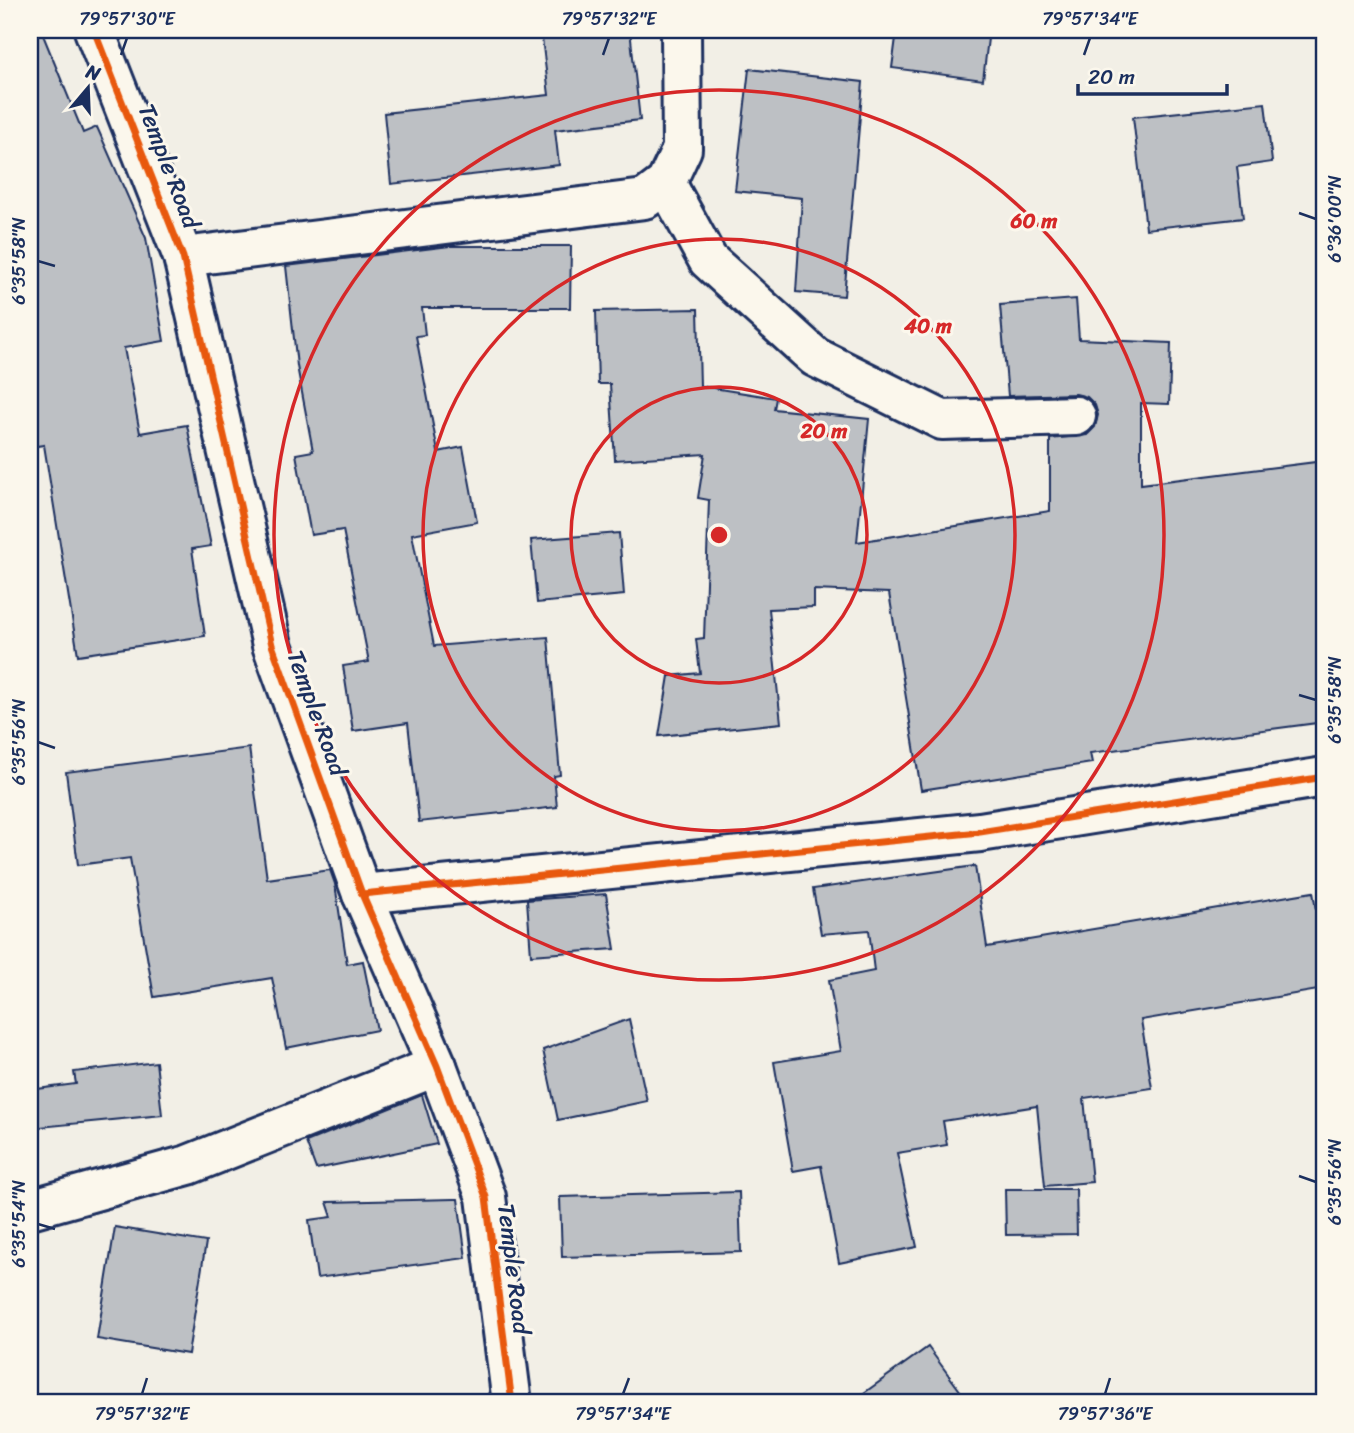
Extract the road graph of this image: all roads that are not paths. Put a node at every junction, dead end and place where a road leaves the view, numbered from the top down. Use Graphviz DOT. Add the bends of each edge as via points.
graph roads {
  1 [pos="94,30"];
  2 [pos="681,30"];
  3 [pos="666,183"];
  4 [pos="183,257"];
  5 [pos="1076,416"];
  6 [pos="1324,777"];
  7 [pos="362,894"];
  8 [pos="437,1066"];
  9 [pos="30,1209"];
  10 [pos="512,1403"];
  1 -- 4 [label="street, Temple Road"];
  2 -- 3 [label="street" via="682,149"];
  3 -- 4 [label="street" via="645,199"];
  3 -- 5 [label="street" via="708,260 816,357 942,420"];
  4 -- 7 [label="street, Temple Road" via="272,645"];
  6 -- 7 [label="street" via="981,832"];
  7 -- 8 [label="street, Temple Road"];
  8 -- 9 [label="street" via="188,1165"];
  8 -- 10 [label="street, Temple Road" via="486,1197"];
}
